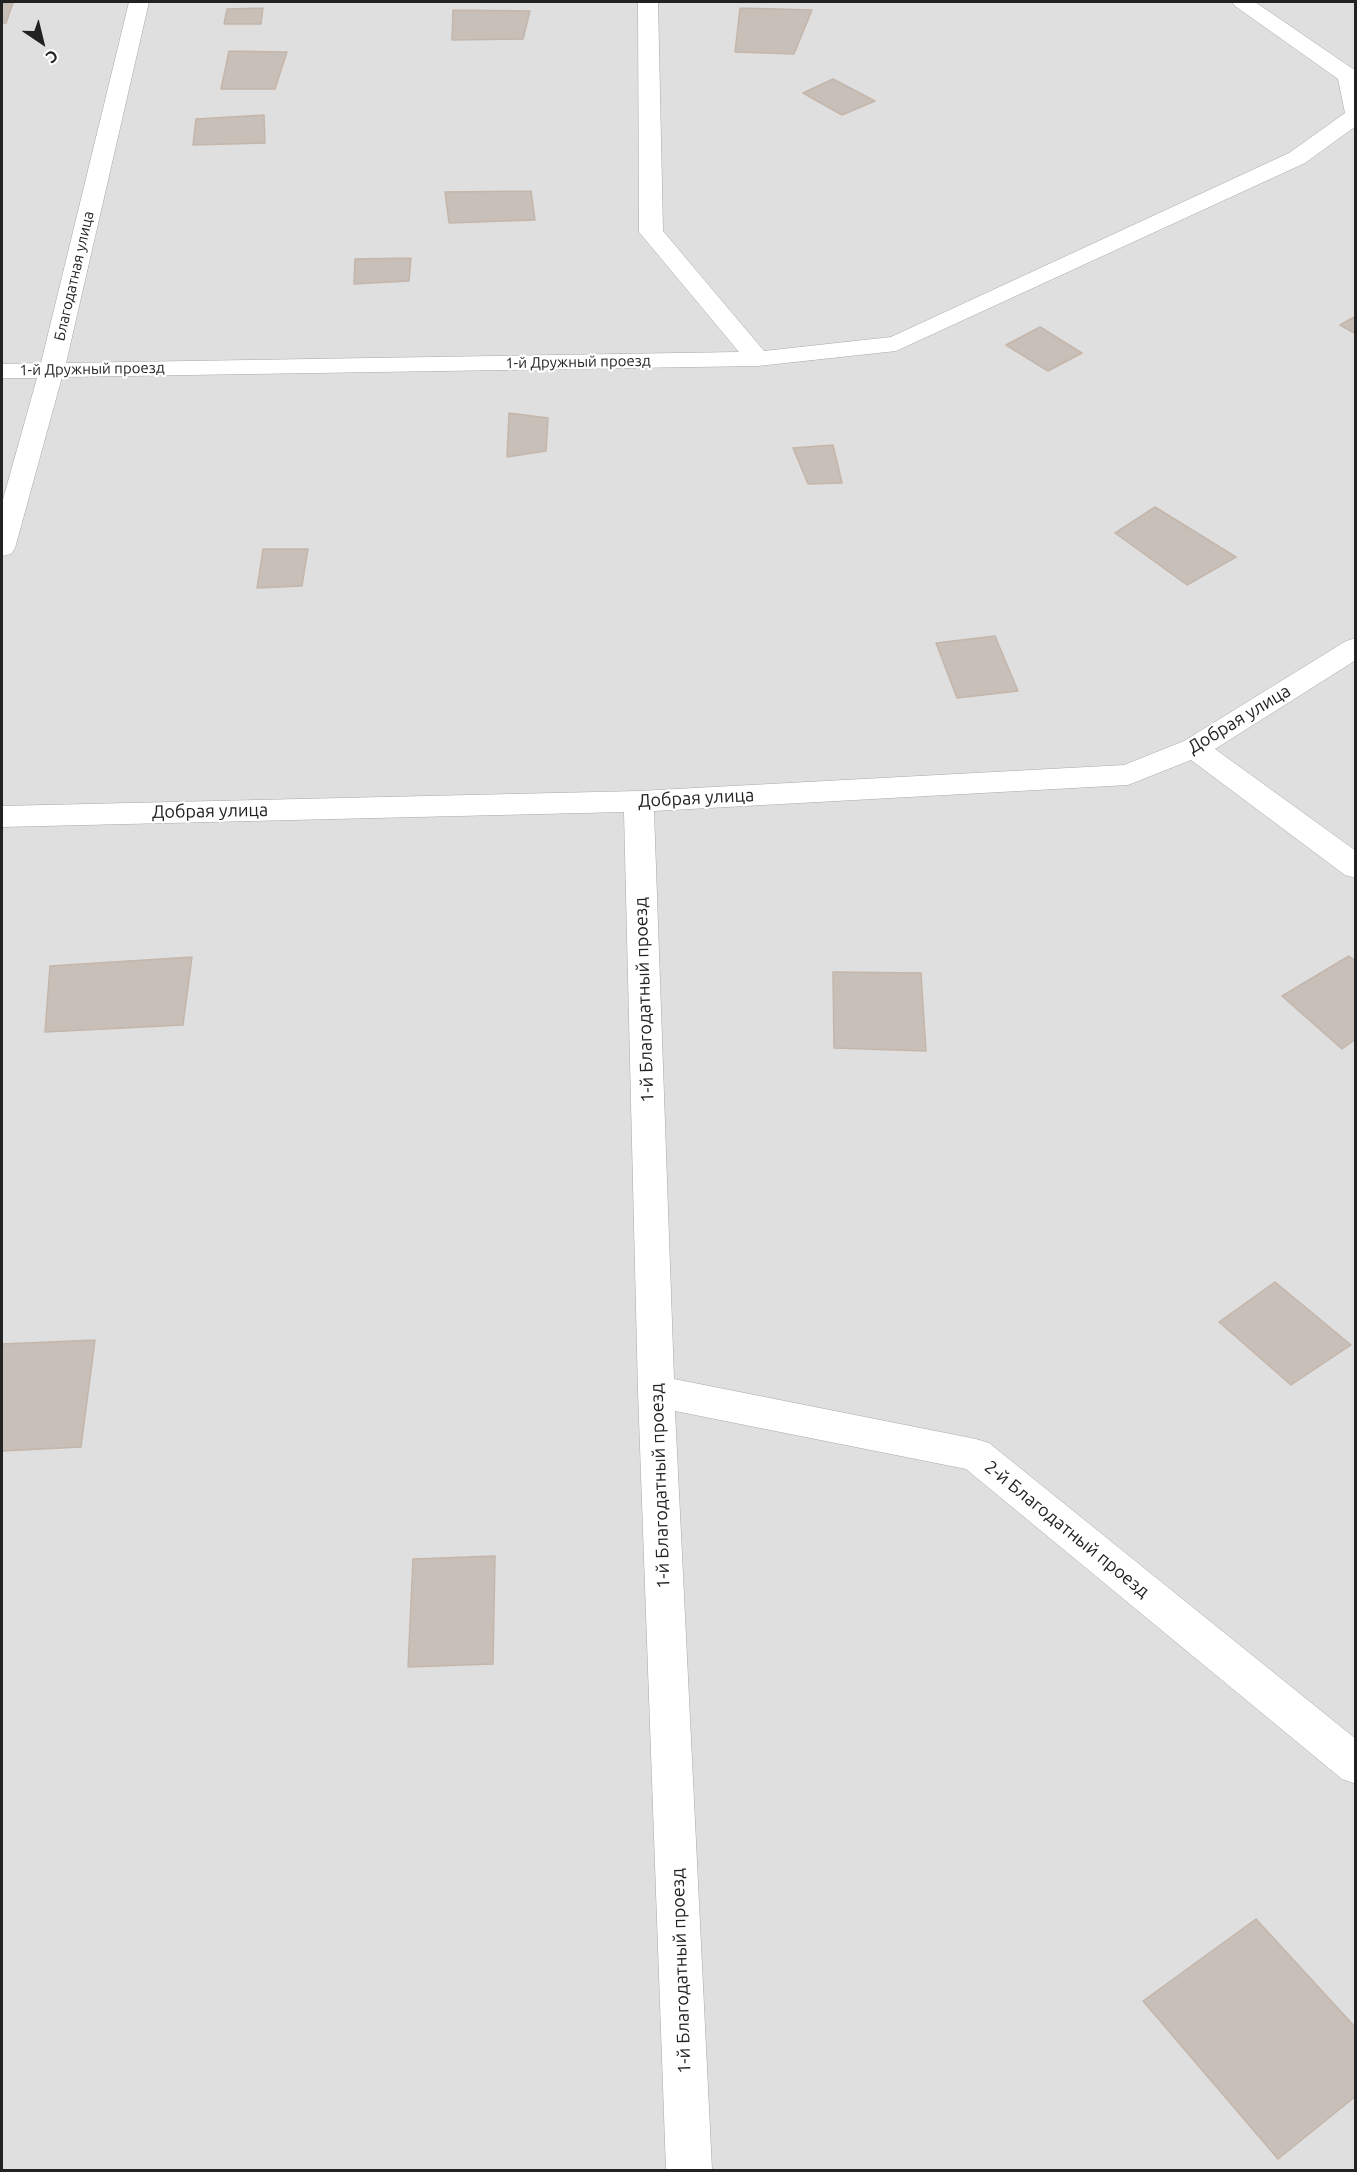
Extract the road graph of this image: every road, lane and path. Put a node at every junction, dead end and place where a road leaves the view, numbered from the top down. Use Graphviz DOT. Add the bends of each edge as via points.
graph roads {
  1 [pos="139,2"];
  2 [pos="648,2"];
  3 [pos="1242,2"];
  4 [pos="1356,114"];
  5 [pos="758,359"];
  6 [pos="52,370"];
  7 [pos="2,371"];
  8 [pos="2,548"];
  9 [pos="1356,647"];
  10 [pos="1194,748"];
  11 [pos="639,801"];
  12 [pos="2,816"];
  13 [pos="1356,867"];
  14 [pos="656,1391"];
  15 [pos="1356,1765"];
  16 [pos="689,2170"];
  1 -- 6 [label="street, Благодатная улица"];
  2 -- 5 [label="street" via="651,232"];
  3 -- 4 [label="street" via="1348,76"];
  4 -- 5 [label="street, 1-й Дружный проезд" via="1298,158 896,344"];
  5 -- 6 [label="street, 1-й Дружный проезд"];
  6 -- 7 [label="street, 1-й Дружный проезд"];
  6 -- 8 [label="street, Благодатная улица"];
  9 -- 10 [label="street, Добрая улица"];
  10 -- 11 [label="street, Добрая улица" via="1128,775"];
  10 -- 13 [label="street"];
  11 -- 12 [label="street, Добрая улица"];
  11 -- 14 [label="street, 1-й Благодатный проезд"];
  14 -- 15 [label="street, 2-й Благодатный проезд" via="976,1455"];
  14 -- 16 [label="street, 1-й Благодатный проезд"];
}
